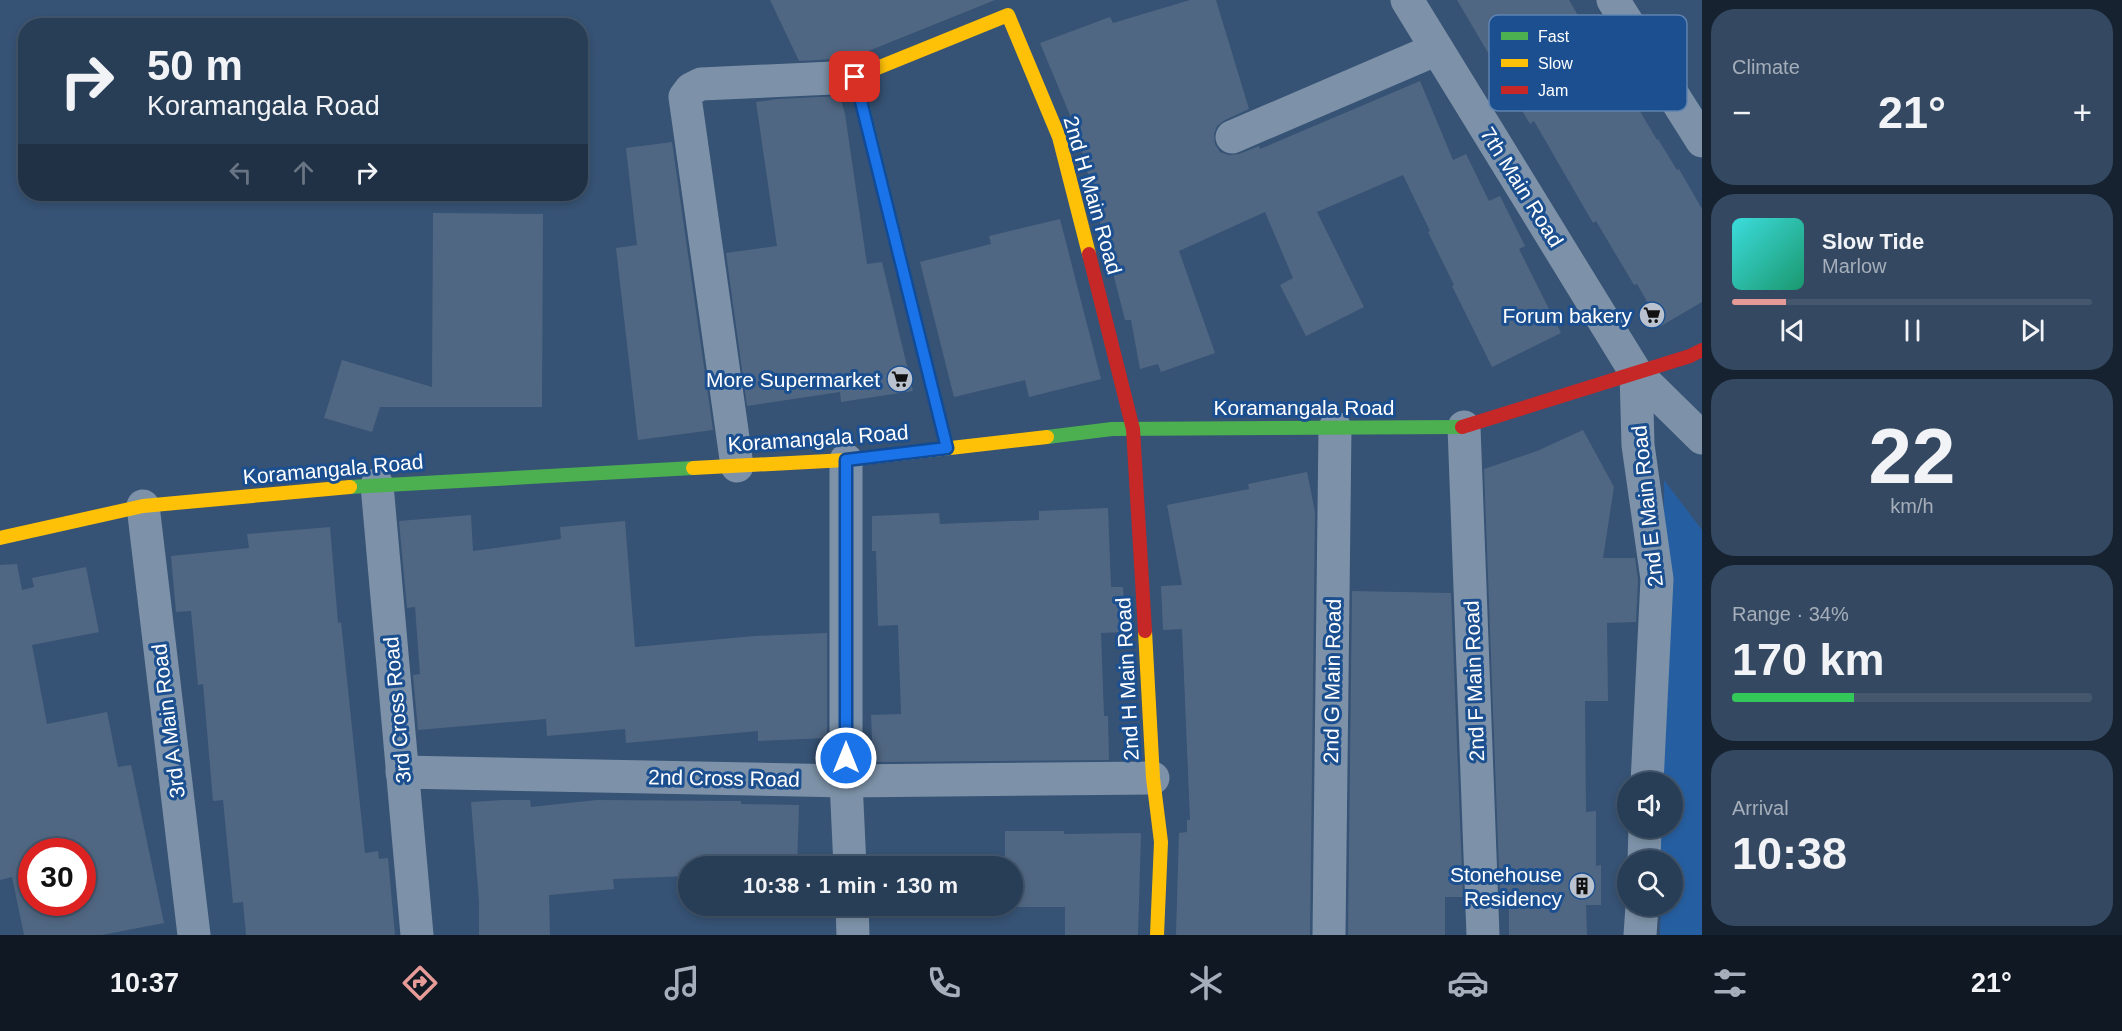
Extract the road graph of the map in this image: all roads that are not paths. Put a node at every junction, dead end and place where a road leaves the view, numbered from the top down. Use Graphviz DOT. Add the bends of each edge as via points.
graph roads {
  1 [pos="1407,0"];
  2 [pos="1613,0"];
  3 [pos="1006,8"];
  4 [pos="1622,15"];
  5 [pos="1437,49"];
  6 [pos="855,77"];
  7 [pos="1683,111"];
  8 [pos="1232,137"];
  9 [pos="1702,141"];
  10 [pos="1702,350"];
  11 [pos="1636,373"];
  12 [pos="1464,427"];
  13 [pos="1335,428"];
  14 [pos="1133,429"];
  15 [pos="1702,438"];
  16 [pos="947,448"];
  17 [pos="846,460"];
  18 [pos="737,466"];
  19 [pos="377,485"];
  20 [pos="143,506"];
  21 [pos="0,538"];
  22 [pos="402,772"];
  23 [pos="1648,772"];
  24 [pos="1153,778"];
  25 [pos="846,781"];
  26 [pos="849,856"];
  27 [pos="853,916"];
  28 [pos="1641,916"];
  29 [pos="194,935"];
  30 [pos="417,935"];
  31 [pos="854,935"];
  32 [pos="1157,935"];
  33 [pos="1329,935"];
  34 [pos="1483,935"];
  35 [pos="1640,935"];
  1 -- 5 [label="street, 7th Main Road"];
  2 -- 4 [label="street"];
  3 -- 6 [label="street, 2nd H Main Road"];
  3 -- 14 [label="street, 2nd H Main Road" via="1059,136"];
  5 -- 8 [label="street"];
  5 -- 11 [label="street, 7th Main Road"];
  6 -- 16 [label="street"];
  6 -- 18 [label="street" via="701,84 685,97"];
  7 -- 9 [label="street"];
  10 -- 11 [label="street, Koramangala Road"];
  11 -- 12 [label="street, Koramangala Road"];
  11 -- 15 [label="street, 7th Main Road"];
  11 -- 23 [label="street, 2nd E Main Road" via="1638,445 1657,579"];
  12 -- 13 [label="street, Koramangala Road"];
  12 -- 34 [label="street, 2nd F Main Road"];
  13 -- 14 [label="street, Koramangala Road"];
  13 -- 33 [label="street, 2nd G Main Road"];
  14 -- 16 [label="street, Koramangala Road"];
  14 -- 24 [label="street, 2nd H Main Road"];
  16 -- 17 [label="street, Koramangala Road"];
  17 -- 18 [label="street, Koramangala Road"];
  17 -- 25 [label="street"];
  18 -- 19 [label="street, Koramangala Road"];
  19 -- 20 [label="street, Koramangala Road"];
  19 -- 22 [label="street, 3rd Cross Road"];
  20 -- 21 [label="street, Koramangala Road"];
  20 -- 29 [label="street, 3rd A Main Road"];
  22 -- 25 [label="street, 2nd Cross Road"];
  22 -- 30 [label="street, 3rd Cross Road"];
  24 -- 25 [label="street, 2nd Cross Road"];
  24 -- 32 [label="street, 2nd H Main Road" via="1161,842"];
  25 -- 26 [label="street"];
  27 -- 31 [label="street"];
  28 -- 35 [label="street"];
}
